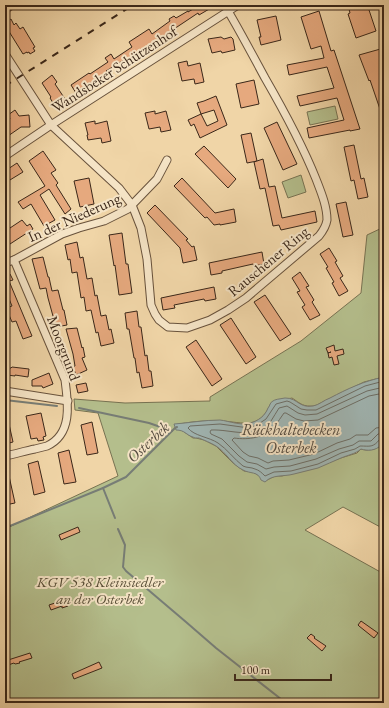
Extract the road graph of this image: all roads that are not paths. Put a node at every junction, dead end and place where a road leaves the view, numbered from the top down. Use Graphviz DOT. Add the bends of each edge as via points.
graph roads {
  1 [pos="11,5"];
  2 [pos="238,5"];
  3 [pos="5,9"];
  4 [pos="228,11"];
  5 [pos="5,54"];
  6 [pos="51,125"];
  7 [pos="5,156"];
  8 [pos="166,160"];
  9 [pos="132,205"];
  10 [pos="14,260"];
  11 [pos="5,263"];
  12 [pos="5,391"];
  13 [pos="68,401"];
  14 [pos="5,456"];
  1 -- 3 [label="street"];
  2 -- 4 [label="street, Wandsbeker Schützenhof"];
  4 -- 6 [label="street, Wandsbeker Schützenhof"];
  4 -- 9 [label="street, Rauschener Ring" via="286,114 312,168 327,213 324,230 246,298 228,310 187,328 168,327 159,320 150,305 148,259 141,228"];
  5 -- 6 [label="street, Rauschener Ring"];
  6 -- 7 [label="street, Wandsbeker Schützenhof"];
  6 -- 9 [label="street, Rauschener Ring" via="118,188"];
  8 -- 9 [label="street" via="157,179"];
  9 -- 10 [label="street, In der Niederung" via="128,210 104,221 49,240"];
  10 -- 11 [label="street, In der Niederung"];
  10 -- 13 [label="street, Moorgrund" via="57,359 65,380"];
  12 -- 13 [label="street"];
  13 -- 14 [label="street, Moorgrund" via="64,427 58,439 47,446"];
}
